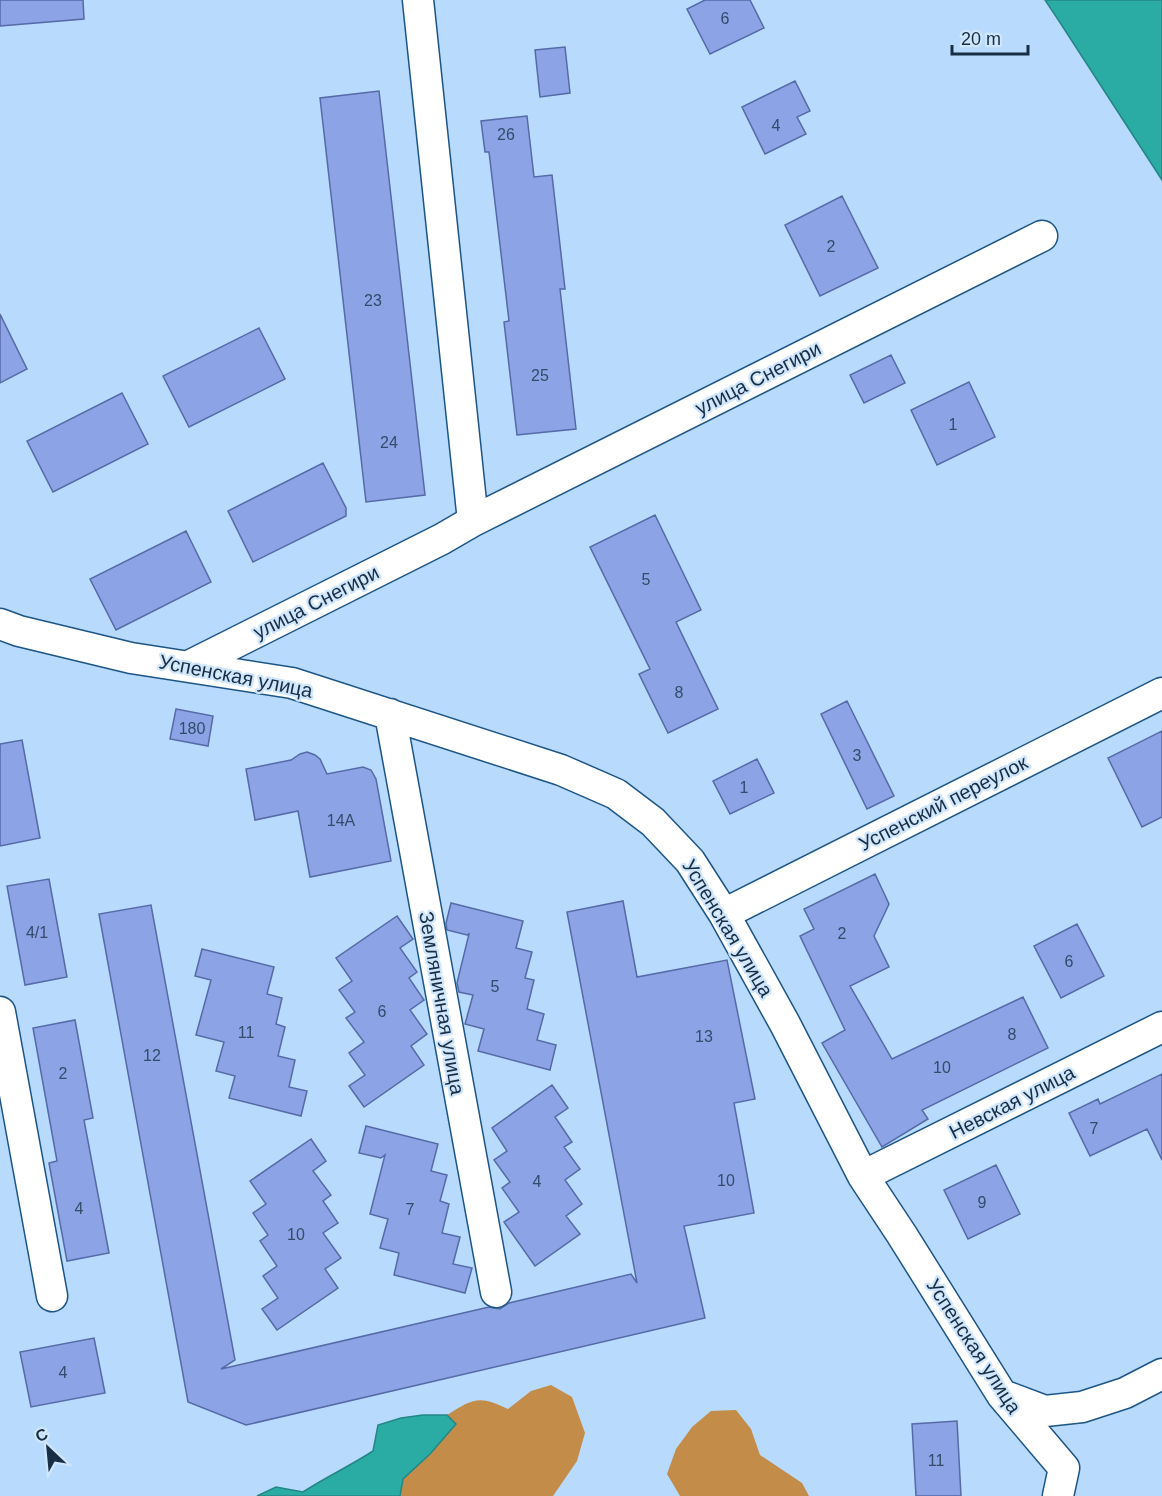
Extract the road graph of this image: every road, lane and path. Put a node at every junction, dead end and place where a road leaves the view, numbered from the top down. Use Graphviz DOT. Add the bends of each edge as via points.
graph roads {
  1 [pos="418,0"];
  2 [pos="1042,236"];
  3 [pos="473,521"];
  4 [pos="0,624"];
  5 [pos="189,666"];
  6 [pos="1162,693"];
  7 [pos="390,714"];
  8 [pos="724,914"];
  9 [pos="0,1012"];
  10 [pos="1162,1027"];
  11 [pos="863,1176"];
  12 [pos="496,1292"];
  13 [pos="52,1296"];
  14 [pos="1162,1374"];
  15 [pos="1002,1395"];
  16 [pos="1061,1482"];
  1 -- 3 [label="street"];
  2 -- 3 [label="street, улица Снегири"];
  3 -- 5 [label="street, улица Снегири"];
  4 -- 5 [label="street, Успенская улица" via="131,657"];
  5 -- 7 [label="street, Успенская улица" via="292,683"];
  6 -- 8 [label="street, Успенский переулок"];
  7 -- 8 [label="street, Успенская улица" via="561,770 615,794 653,822 690,861"];
  7 -- 12 [label="street, Земляничная улица"];
  8 -- 11 [label="street, Успенская улица"];
  9 -- 13 [label="street"];
  10 -- 11 [label="street, Невская улица"];
  11 -- 15 [label="street, Успенская улица"];
  14 -- 15 [label="street" via="1125,1393 1082,1407 1045,1411"];
  15 -- 16 [label="street, Успенская улица"];
}
